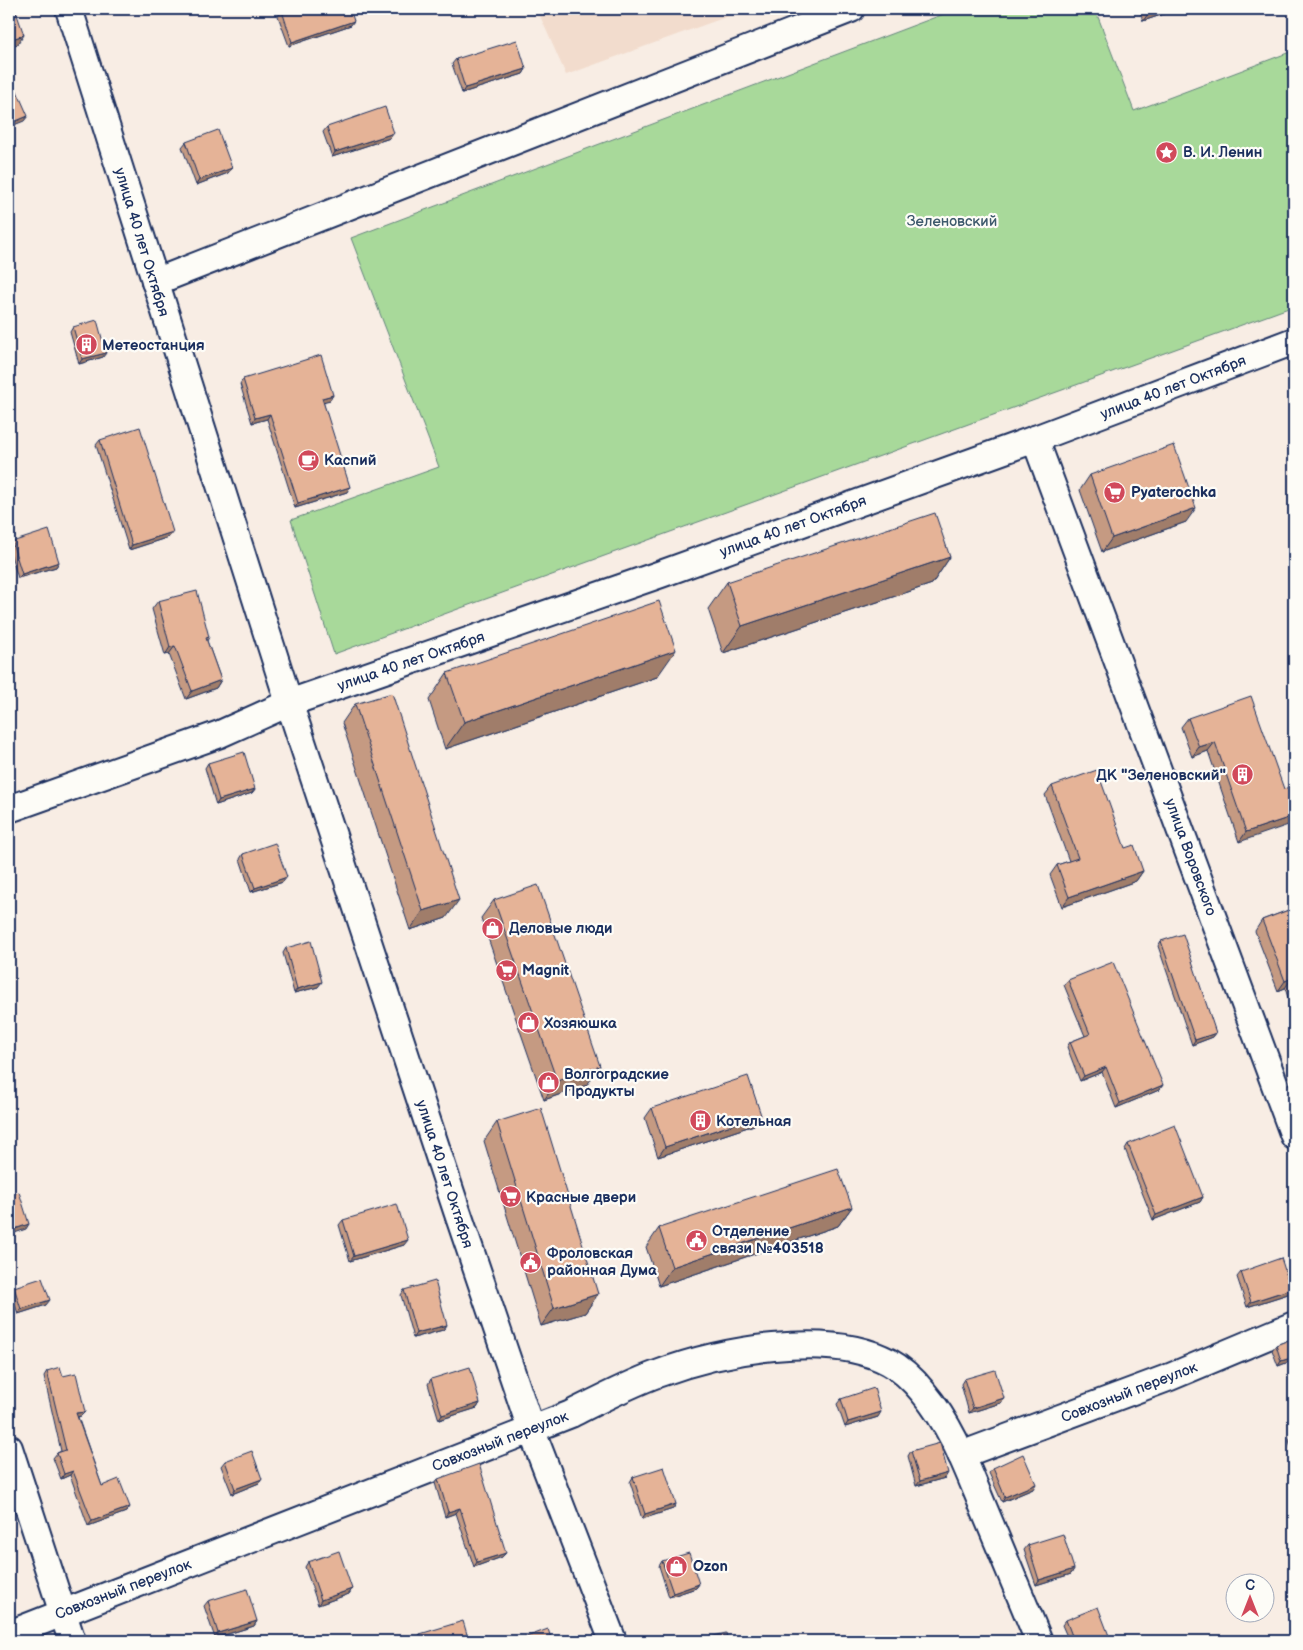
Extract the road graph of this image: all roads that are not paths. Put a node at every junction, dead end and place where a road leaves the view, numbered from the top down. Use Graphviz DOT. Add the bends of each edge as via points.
graph roads {
  1 [pos="69,9"];
  2 [pos="851,9"];
  3 [pos="155,282"];
  4 [pos="1294,341"];
  5 [pos="1035,439"];
  6 [pos="289,703"];
  7 [pos="9,809"];
  8 [pos="1294,1136"];
  9 [pos="1294,1326"];
  10 [pos="531,1429"];
  11 [pos="9,1448"];
  12 [pos="961,1455"];
  13 [pos="62,1613"];
  14 [pos="9,1634"];
  15 [pos="72,1641"];
  16 [pos="613,1641"];
  17 [pos="1039,1641"];
  1 -- 3 [label="street, улица 40 лет Октября"];
  2 -- 3 [label="street"];
  3 -- 6 [label="street, улица 40 лет Октября"];
  4 -- 5 [label="street, улица 40 лет Октября"];
  5 -- 6 [label="street, улица 40 лет Октября"];
  5 -- 8 [label="street, улица Воровского"];
  6 -- 7 [label="street" via="220,734"];
  6 -- 10 [label="street, улица 40 лет Октября"];
  9 -- 12 [label="street, Совхозный переулок" via="1170,1377"];
  10 -- 12 [label="street, Совхозный переулок" via="658,1374 722,1355 779,1346 824,1346 857,1351 889,1362 908,1376 924,1392"];
  10 -- 13 [label="street, Совхозный переулок"];
  10 -- 16 [label="street, улица 40 лет Октября"];
  11 -- 13 [label="street"];
  12 -- 17 [label="street, Совхозный переулок"];
  13 -- 14 [label="street, Совхозный переулок"];
  13 -- 15 [label="street"];
}
